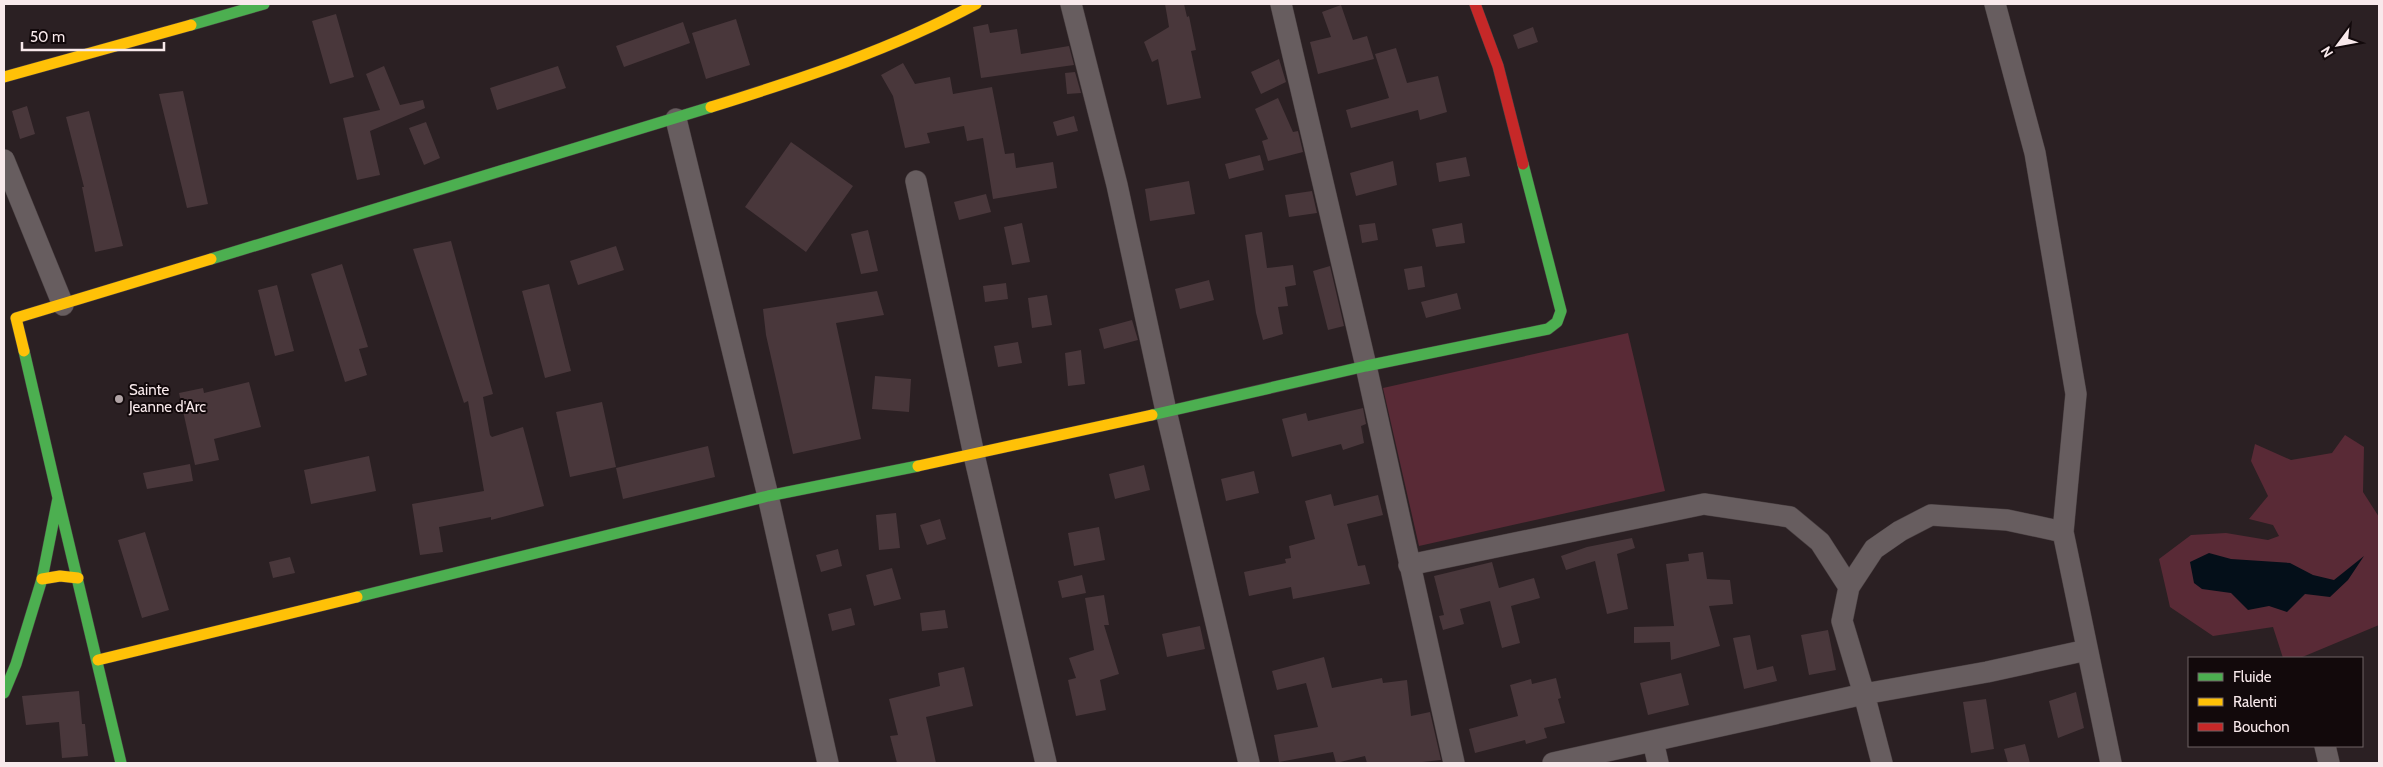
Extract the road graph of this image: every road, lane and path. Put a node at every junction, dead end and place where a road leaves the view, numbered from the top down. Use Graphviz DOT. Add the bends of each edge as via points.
graph roads {
  1 [pos="264,4"];
  2 [pos="976,4"];
  3 [pos="1071,4"];
  4 [pos="1281,4"];
  5 [pos="1475,4"];
  6 [pos="1995,4"];
  7 [pos="4,77"];
  8 [pos="676,119"];
  9 [pos="4,160"];
  10 [pos="916,181"];
  11 [pos="63,305"];
  12 [pos="10,320"];
  13 [pos="1366,366"];
  14 [pos="1166,411"];
  15 [pos="974,456"];
  16 [pos="768,496"];
  17 [pos="58,498"];
  18 [pos="2063,532"];
  19 [pos="1409,565"];
  20 [pos="42,578"];
  21 [pos="78,578"];
  22 [pos="1849,587"];
  23 [pos="2087,650"];
  24 [pos="98,660"];
  25 [pos="10,665"];
  26 [pos="4,693"];
  27 [pos="1864,694"];
  28 [pos="1653,742"];
  29 [pos="2325,747"];
  30 [pos="121,763"];
  31 [pos="828,763"];
  32 [pos="1046,763"];
  33 [pos="1249,763"];
  34 [pos="1454,763"];
  35 [pos="1553,763"];
  36 [pos="1658,763"];
  37 [pos="1882,763"];
  38 [pos="2111,763"];
  39 [pos="2329,763"];
  1 -- 7 [label="street"];
  2 -- 8 [label="street" via="888,46"];
  3 -- 14 [label="street" via="1117,185"];
  4 -- 13 [label="street"];
  5 -- 13 [label="street" via="1498,66 1561,311 1557,322 1548,329"];
  6 -- 18 [label="street" via="2035,153 2076,394"];
  8 -- 11 [label="street"];
  8 -- 16 [label="street"];
  9 -- 11 [label="street"];
  10 -- 15 [label="street"];
  11 -- 12 [label="street"];
  12 -- 17 [label="street"];
  13 -- 14 [label="street"];
  13 -- 19 [label="street"];
  14 -- 15 [label="street"];
  14 -- 33 [label="street"];
  15 -- 16 [label="street"];
  15 -- 32 [label="street"];
  16 -- 24 [label="street"];
  16 -- 31 [label="street"];
  17 -- 20 [label="street"];
  17 -- 21 [label="street"];
  18 -- 22 [label="street" via="2008,520 1930,515 1874,549"];
  18 -- 23 [label="street"];
  19 -- 22 [label="street" via="1704,504 1790,517 1820,542"];
  19 -- 34 [label="street"];
  20 -- 21 [label="street"];
  20 -- 25 [label="street"];
  21 -- 24 [label="street"];
  22 -- 27 [label="street" via="1842,621"];
  23 -- 27 [label="street"];
  23 -- 38 [label="street"];
  24 -- 30 [label="street"];
  25 -- 26 [label="street"];
  27 -- 28 [label="street"];
  27 -- 37 [label="street"];
  28 -- 35 [label="street"];
  28 -- 36 [label="street"];
  29 -- 39 [label="street"];
}
